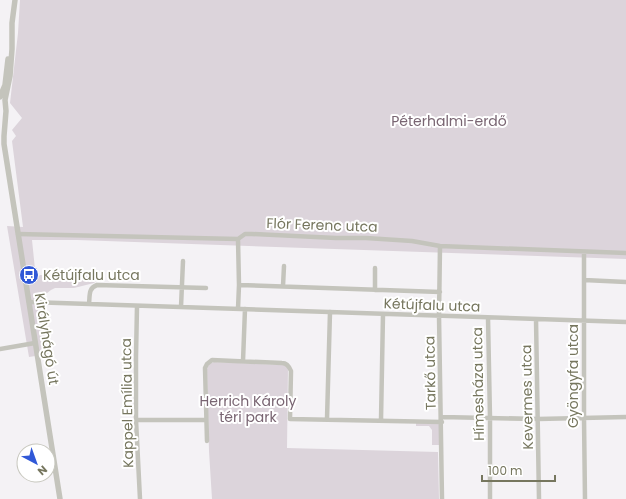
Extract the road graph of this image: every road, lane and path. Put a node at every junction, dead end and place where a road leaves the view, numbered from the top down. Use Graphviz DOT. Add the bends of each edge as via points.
graph roads {
  1 [pos="15,0"];
  2 [pos="12,35"];
  3 [pos="0,97"];
  4 [pos="0,102"];
  5 [pos="5,112"];
  6 [pos="0,119"];
  7 [pos="0,129"];
  8 [pos="4,136"];
  9 [pos="18,234"];
  10 [pos="238,239"];
  11 [pos="440,246"];
  12 [pos="584,252"];
  13 [pos="626,253"];
  14 [pos="183,260"];
  15 [pos="284,266"];
  16 [pos="375,268"];
  17 [pos="584,280"];
  18 [pos="626,282"];
  19 [pos="239,285"];
  20 [pos="283,286"];
  21 [pos="182,287"];
  22 [pos="206,288"];
  23 [pos="375,290"];
  24 [pos="440,292"];
  25 [pos="29,302"];
  26 [pos="89,304"];
  27 [pos="137,306"];
  28 [pos="181,307"];
  29 [pos="238,309"];
  30 [pos="245,309"];
  31 [pos="330,312"];
  32 [pos="383,314"];
  33 [pos="439,316"];
  34 [pos="488,318"];
  35 [pos="536,319"];
  36 [pos="584,321"];
  37 [pos="626,322"];
  38 [pos="35,343"];
  39 [pos="0,349"];
  40 [pos="243,361"];
  41 [pos="626,417"];
  42 [pos="490,418"];
  43 [pos="584,418"];
  44 [pos="327,419"];
  45 [pos="442,419"];
  46 [pos="538,419"];
  47 [pos="136,420"];
  48 [pos="206,420"];
  49 [pos="381,420"];
  50 [pos="207,441"];
  51 [pos="60,499"];
  52 [pos="140,499"];
  53 [pos="442,499"];
  54 [pos="490,499"];
  55 [pos="539,499"];
  56 [pos="586,499"];
  1 -- 2 [label="street"];
  2 -- 3 [label="street" via="5,86"];
  2 -- 5 [label="street, Királyhágó út"];
  4 -- 5 [label="street" via="4,105"];
  5 -- 6 [label="street"];
  5 -- 8 [label="street, Királyhágó út"];
  7 -- 8 [label="street, Királyhágó út"];
  8 -- 9 [label="street, Királyhágó út"];
  9 -- 10 [label="street, Flór Ferenc utca"];
  9 -- 25 [label="street, Királyhágó út"];
  10 -- 11 [label="street, Flór Ferenc utca" via="245,234 252,234 366,238"];
  10 -- 19 [label="street"];
  11 -- 12 [label="street, Flór Ferenc utca"];
  11 -- 24 [label="street, Tarkő utca"];
  12 -- 13 [label="street, Flór Ferenc utca"];
  12 -- 17 [label="street, Gyöngyfa utca"];
  14 -- 21 [label="street"];
  15 -- 20 [label="street"];
  16 -- 23 [label="street, Kétújfalu utca"];
  17 -- 18 [label="street"];
  17 -- 36 [label="street, Gyöngyfa utca"];
  19 -- 20 [label="street, Kétújfalu utca"];
  19 -- 29 [label="street"];
  20 -- 23 [label="street, Kétújfalu utca"];
  21 -- 22 [label="street"];
  21 -- 26 [label="street" via="97,285 90,290"];
  21 -- 28 [label="street"];
  23 -- 24 [label="street, Kétújfalu utca"];
  24 -- 33 [label="street, Tarkő utca"];
  25 -- 26 [label="street, Kétújfalu utca"];
  25 -- 38 [label="street, Királyhágó út"];
  26 -- 27 [label="street, Kétújfalu utca"];
  27 -- 28 [label="street, Kétújfalu utca"];
  27 -- 47 [label="street, Kappel Emília utca"];
  28 -- 29 [label="street, Kétújfalu utca"];
  29 -- 30 [label="street, Kétújfalu utca"];
  30 -- 31 [label="street, Kétújfalu utca"];
  30 -- 40 [label="street"];
  31 -- 32 [label="street, Kétújfalu utca"];
  31 -- 44 [label="street"];
  32 -- 33 [label="street, Kétújfalu utca"];
  32 -- 49 [label="street"];
  33 -- 34 [label="street, Kétújfalu utca"];
  33 -- 45 [label="street, Tarkő utca"];
  34 -- 35 [label="street, Kétújfalu utca"];
  34 -- 42 [label="street, Hímesháza utca"];
  35 -- 36 [label="street, Kétújfalu utca"];
  35 -- 46 [label="street, Kevermes utca"];
  36 -- 37 [label="street, Kétújfalu utca"];
  36 -- 43 [label="street, Gyöngyfa utca"];
  38 -- 39 [label="street"];
  38 -- 51 [label="street, Királyhágó út"];
  40 -- 44 [label="street" via="288,365 291,371 290,419"];
  40 -- 48 [label="street" via="212,360 207,364"];
  41 -- 43 [label="street"];
  42 -- 45 [label="street"];
  42 -- 46 [label="street"];
  42 -- 54 [label="street, Hímesháza utca"];
  43 -- 46 [label="street"];
  43 -- 56 [label="street, Gyöngyfa utca"];
  44 -- 49 [label="street"];
  45 -- 49 [label="street"];
  45 -- 53 [label="street, Tarkő utca"];
  46 -- 55 [label="street, Kevermes utca"];
  47 -- 48 [label="street"];
  47 -- 52 [label="street, Kappel Emília utca"];
  48 -- 50 [label="street"];
}
